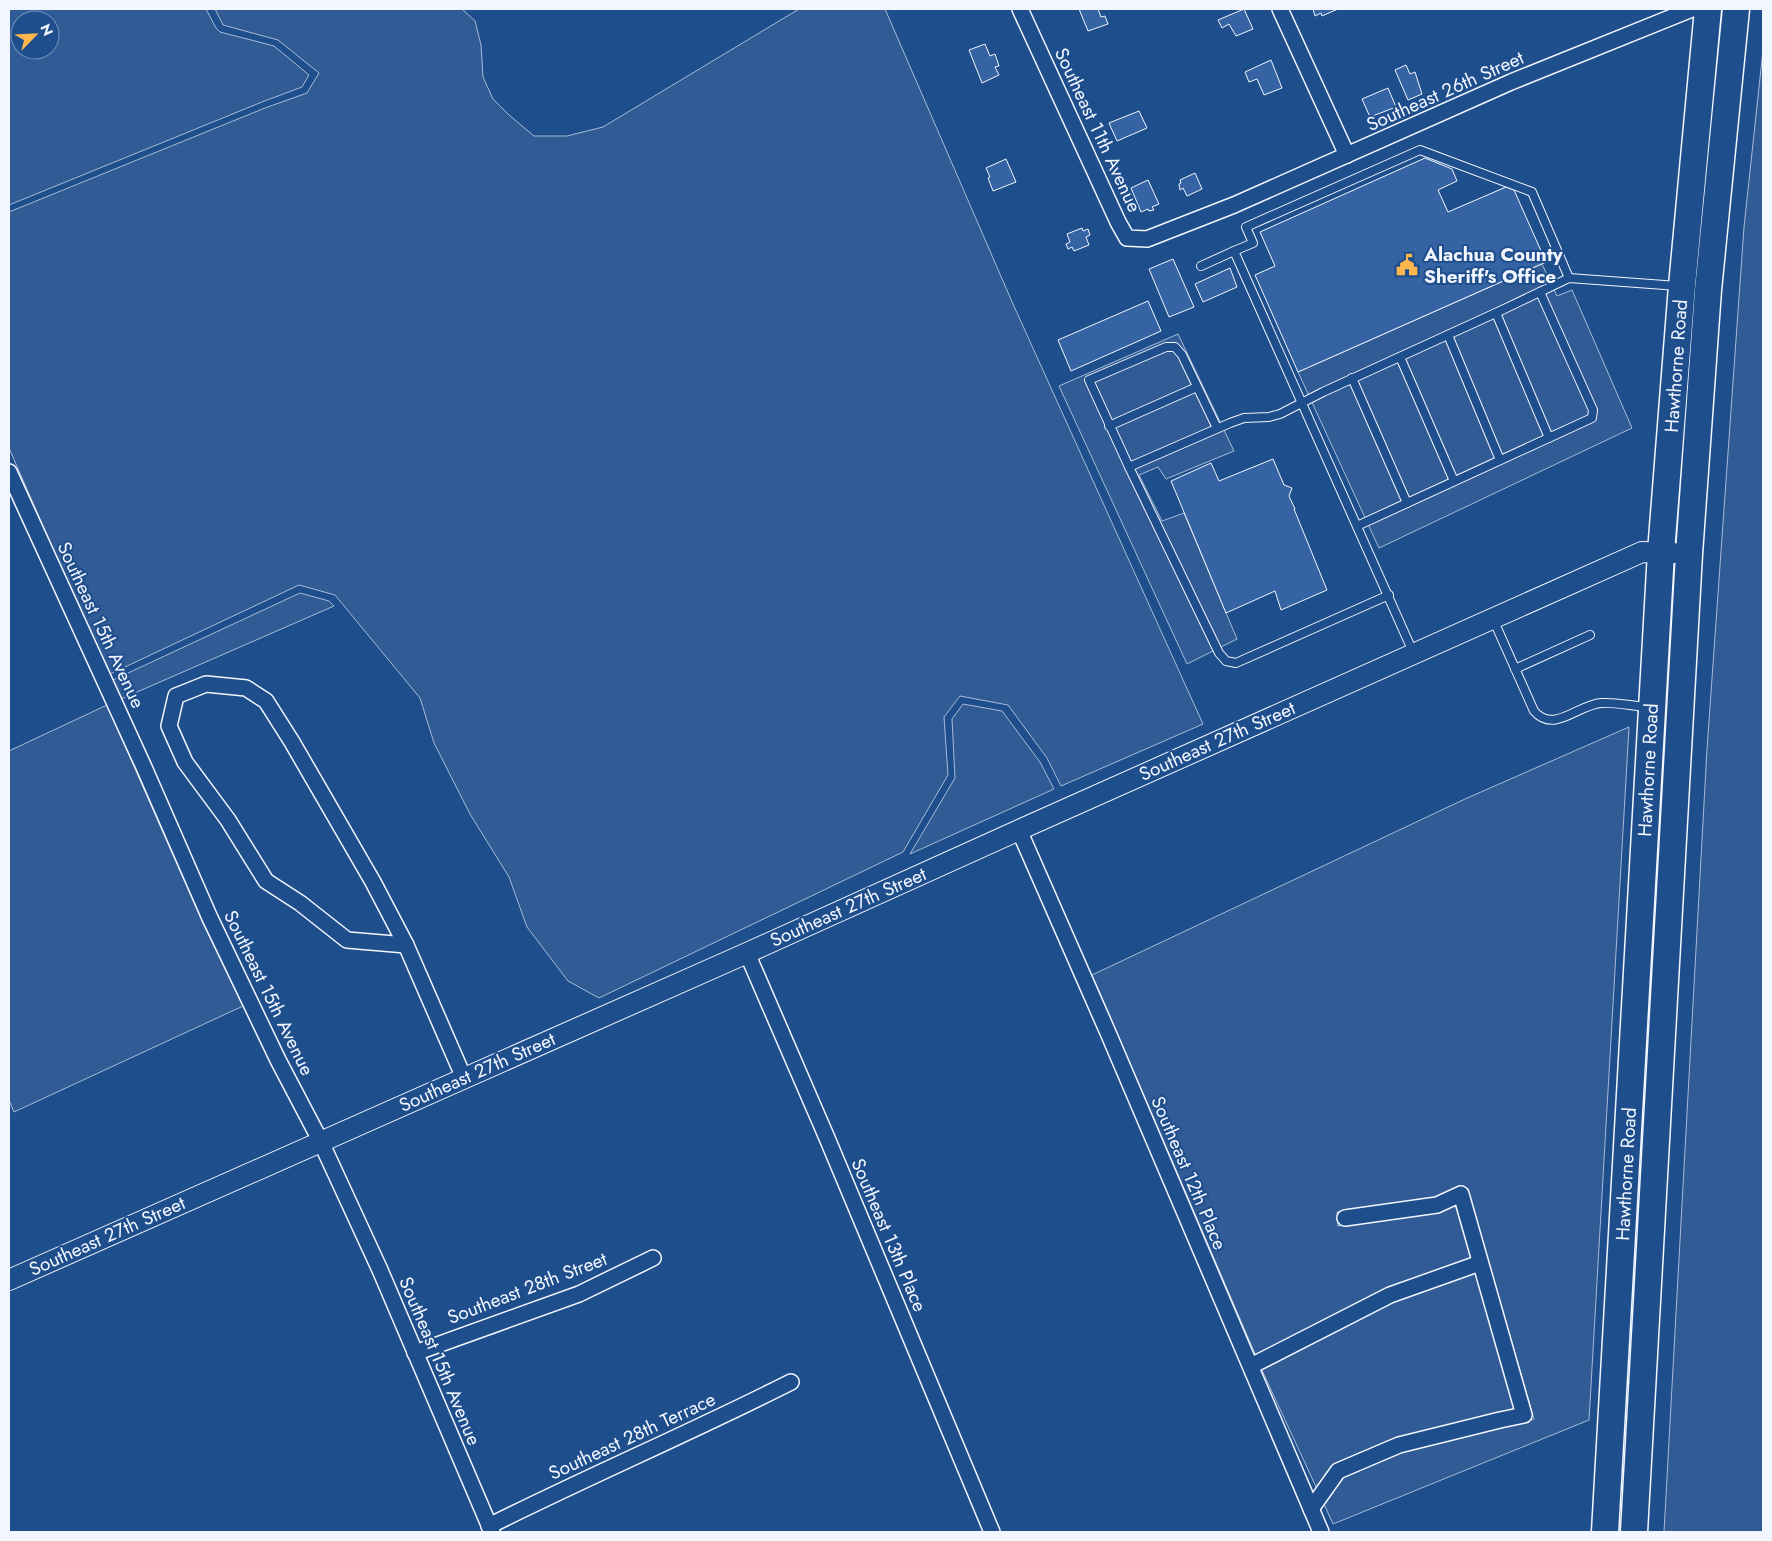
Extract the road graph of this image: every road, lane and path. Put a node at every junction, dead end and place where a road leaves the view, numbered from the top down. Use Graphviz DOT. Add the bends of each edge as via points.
graph roads {
  1 [pos="1020,9"];
  2 [pos="1280,9"];
  3 [pos="1692,9"];
  4 [pos="1708,9"];
  5 [pos="1736,9"];
  6 [pos="1347,155"];
  7 [pos="1215,213"];
  8 [pos="1234,251"];
  9 [pos="1201,266"];
  10 [pos="1569,278"];
  11 [pos="1695,288"];
  12 [pos="1540,292"];
  13 [pos="1496,313"];
  14 [pos="1448,335"];
  15 [pos="1400,357"];
  16 [pos="1352,378"];
  17 [pos="1198,387"];
  18 [pos="1302,403"];
  19 [pos="1110,426"];
  20 [pos="1218,428"];
  21 [pos="1549,438"];
  22 [pos="1500,460"];
  23 [pos="1128,467"];
  24 [pos="9,472"];
  25 [pos="1454,481"];
  26 [pos="1407,503"];
  27 [pos="1357,526"];
  28 [pos="1661,552"];
  29 [pos="1689,554"];
  30 [pos="1389,595"];
  31 [pos="1492,618"];
  32 [pos="1590,635"];
  33 [pos="1414,653"];
  34 [pos="1515,669"];
  35 [pos="1652,708"];
  36 [pos="1019,830"];
  37 [pos="406,945"];
  38 [pos="747,953"];
  39 [pos="1637,972"];
  40 [pos="1666,974"];
  41 [pos="464,1078"];
  42 [pos="321,1142"];
  43 [pos="1345,1218"];
  44 [pos="653,1258"];
  45 [pos="1480,1263"];
  46 [pos="9,1280"];
  47 [pos="415,1353"];
  48 [pos="1251,1366"];
  49 [pos="791,1382"];
  50 [pos="1613,1393"];
  51 [pos="1642,1396"];
  52 [pos="1311,1509"];
  53 [pos="491,1529"];
  54 [pos="992,1532"];
  55 [pos="1321,1532"];
  56 [pos="1605,1532"];
  57 [pos="1634,1532"];
  1 -- 7 [label="street, Southeast 11th Avenue" via="1127,238 1148,239"];
  2 -- 6 [label="street"];
  3 -- 6 [label="street, Southeast 26th Street" via="1511,82"];
  4 -- 11 [label="highway, Hawthorne Road"];
  5 -- 11 [label="highway, Hawthorne Road"];
  6 -- 7 [label="street, Southeast 26th Street"];
  8 -- 9 [label="lane"];
  8 -- 10 [label="lane" via="1253,243 1246,227 1420,150 1532,192"];
  8 -- 18 [label="lane"];
  10 -- 11 [label="lane"];
  10 -- 12 [label="lane"];
  11 -- 28 [label="highway, Hawthorne Road"];
  11 -- 29 [label="highway, Hawthorne Road"];
  12 -- 13 [label="lane"];
  12 -- 21 [label="lane" via="1593,410 1592,418"];
  13 -- 14 [label="lane"];
  13 -- 21 [label="lane"];
  14 -- 15 [label="lane"];
  14 -- 22 [label="lane"];
  15 -- 16 [label="lane"];
  15 -- 25 [label="lane"];
  16 -- 18 [label="lane"];
  16 -- 26 [label="lane"];
  17 -- 19 [label="lane"];
  17 -- 19 [label="lane" via="1182,354 1175,348 1166,347 1089,380"];
  17 -- 20 [label="lane"];
  18 -- 20 [label="lane" via="1269,418 1244,418"];
  18 -- 27 [label="lane"];
  19 -- 23 [label="lane"];
  20 -- 23 [label="lane"];
  21 -- 22 [label="lane"];
  22 -- 25 [label="lane"];
  23 -- 30 [label="lane" via="1219,653 1226,661 1236,663"];
  24 -- 42 [label="street, Southeast 15th Avenue" via="210,918"];
  25 -- 26 [label="lane"];
  26 -- 27 [label="lane"];
  27 -- 30 [label="lane"];
  28 -- 29 [label="street, Southeast 27th Street"];
  28 -- 31 [label="street, Southeast 27th Street" via="1642,552"];
  28 -- 35 [label="highway, Hawthorne Road"];
  29 -- 40 [label="highway, Hawthorne Road"];
  30 -- 33 [label="lane"];
  31 -- 33 [label="street, Southeast 27th Street"];
  31 -- 34 [label="lane"];
  32 -- 34 [label="lane"];
  33 -- 36 [label="street, Southeast 27th Street"];
  34 -- 35 [label="lane" via="1540,719 1558,719 1600,703"];
  35 -- 39 [label="highway, Hawthorne Road"];
  36 -- 38 [label="street, Southeast 27th Street"];
  36 -- 48 [label="street, Southeast 12th Place"];
  37 -- 37 [label="street" via="373,882 266,701 246,688 206,684 176,696 169,726 186,762 266,881 347,940"];
  37 -- 41 [label="street"];
  38 -- 41 [label="street, Southeast 27th Street"];
  38 -- 54 [label="street, Southeast 13th Place"];
  39 -- 40 [label="highway"];
  39 -- 50 [label="highway, Hawthorne Road"];
  40 -- 51 [label="highway, Hawthorne Road"];
  41 -- 42 [label="street, Southeast 27th Street"];
  42 -- 46 [label="street, Southeast 27th Street"];
  42 -- 47 [label="street, Southeast 15th Avenue"];
  43 -- 45 [label="street" via="1437,1205 1461,1194"];
  44 -- 47 [label="street, Southeast 28th Street" via="579,1294"];
  45 -- 48 [label="street" via="1390,1296"];
  45 -- 52 [label="street" via="1524,1415 1399,1445 1338,1472"];
  47 -- 53 [label="street, Southeast 15th Avenue"];
  48 -- 52 [label="street, Southeast 12th Place"];
  49 -- 53 [label="street, Southeast 28th Terrace" via="716,1420 576,1483"];
  50 -- 51 [label="highway"];
  50 -- 56 [label="highway, Hawthorne Road"];
  51 -- 57 [label="highway, Hawthorne Road"];
  52 -- 55 [label="street, Southeast 12th Place"];
}
